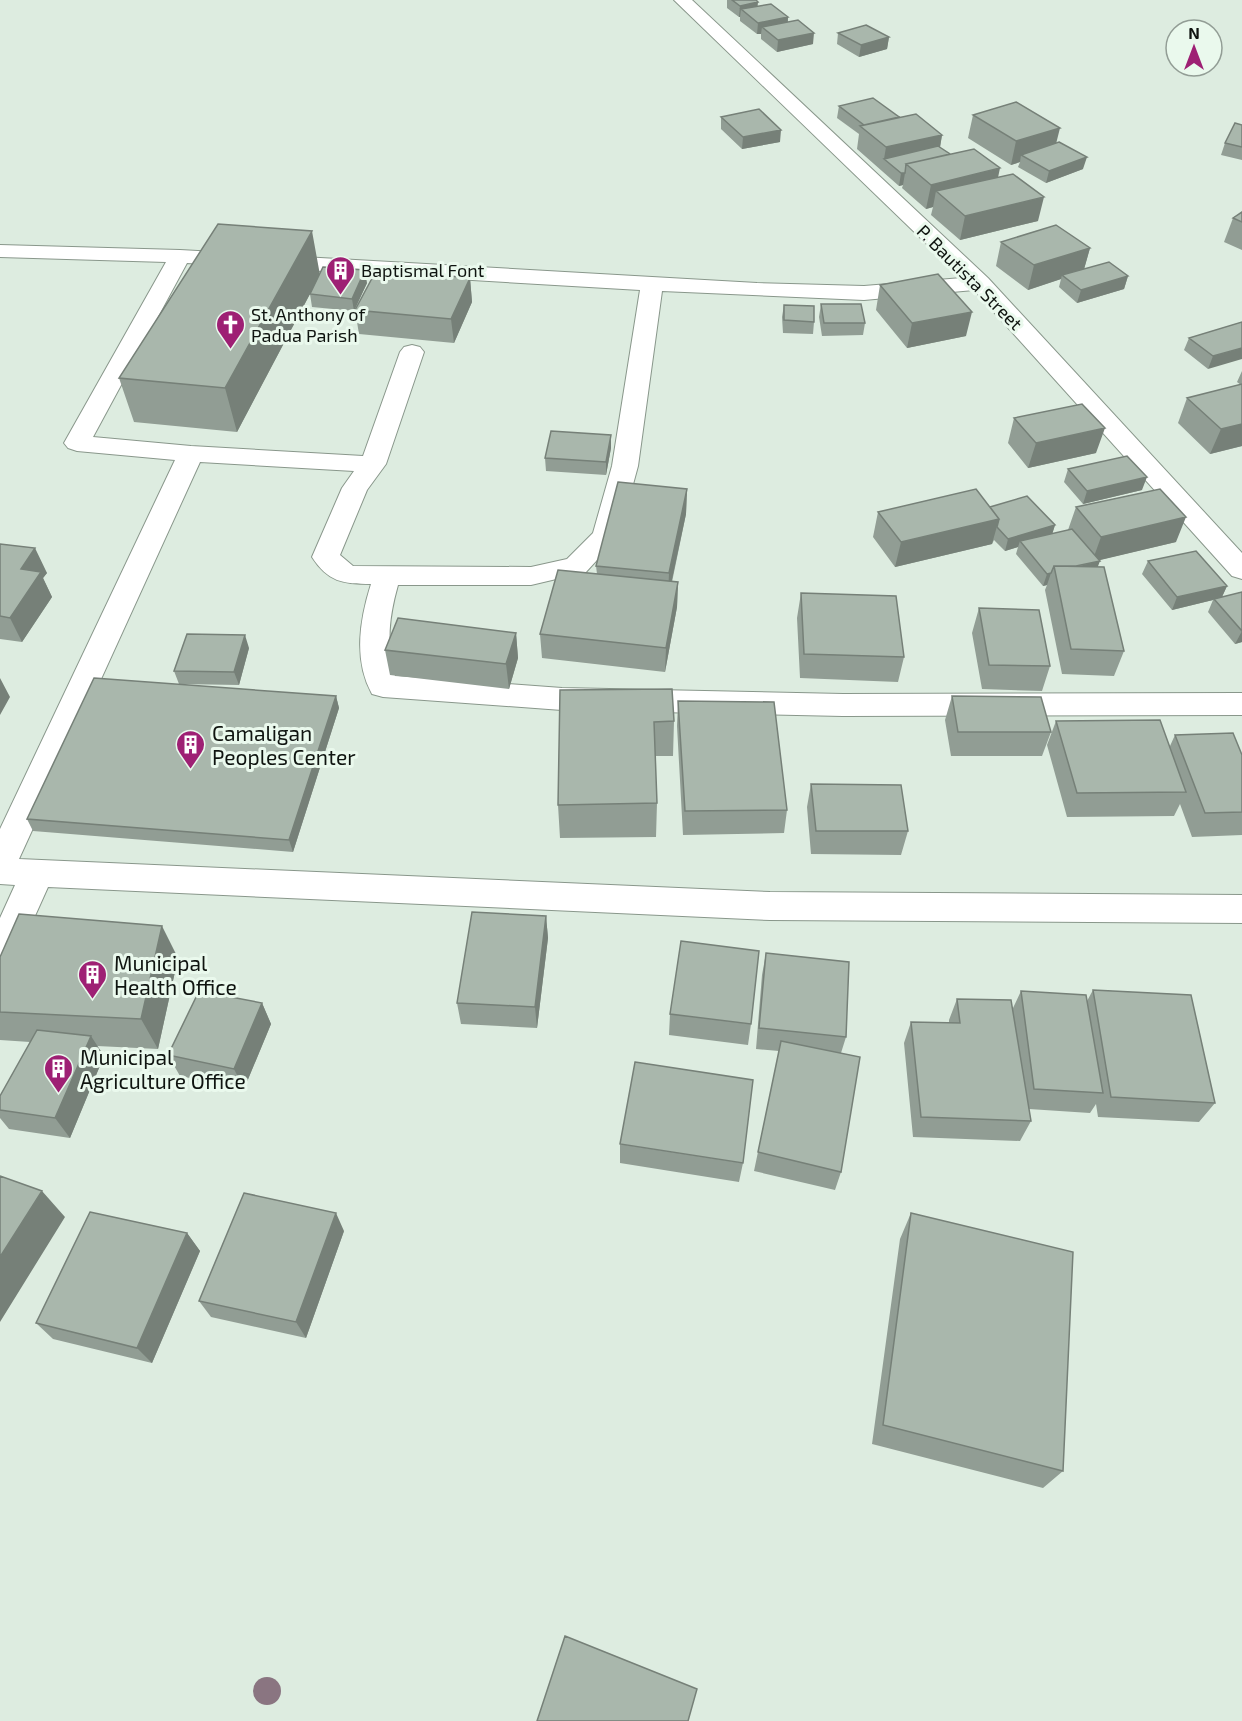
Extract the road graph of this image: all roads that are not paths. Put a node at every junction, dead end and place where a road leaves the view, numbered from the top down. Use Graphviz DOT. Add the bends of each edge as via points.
graph roads {
  1 [pos="682,0"];
  2 [pos="0,251"];
  3 [pos="180,256"];
  4 [pos="652,284"];
  5 [pos="980,284"];
  6 [pos="412,352"];
  7 [pos="191,454"];
  8 [pos="373,464"];
  9 [pos="1242,570"];
  10 [pos="387,576"];
  11 [pos="1242,704"];
  12 [pos="0,864"];
  13 [pos="0,871"];
  14 [pos="37,873"];
  15 [pos="1242,909"];
  16 [pos="0,957"];
  1 -- 5 [label="street, P. Bautista Street"];
  2 -- 3 [label="street"];
  3 -- 4 [label="street"];
  3 -- 7 [label="street" via="77,443"];
  4 -- 5 [label="street" via="864,293"];
  4 -- 10 [label="street" via="625,466 606,536 576,566 531,576"];
  5 -- 9 [label="street, P. Bautista Street"];
  6 -- 8 [label="street"];
  7 -- 8 [label="street"];
  7 -- 12 [label="street"];
  8 -- 10 [label="street" via="355,488 326,556 346,575"];
  10 -- 11 [label="street" via="378,607 374,653 382,687 574,700 843,705"];
  13 -- 14 [label="street"];
  14 -- 15 [label="street" via="770,906"];
  14 -- 16 [label="street"];
}
